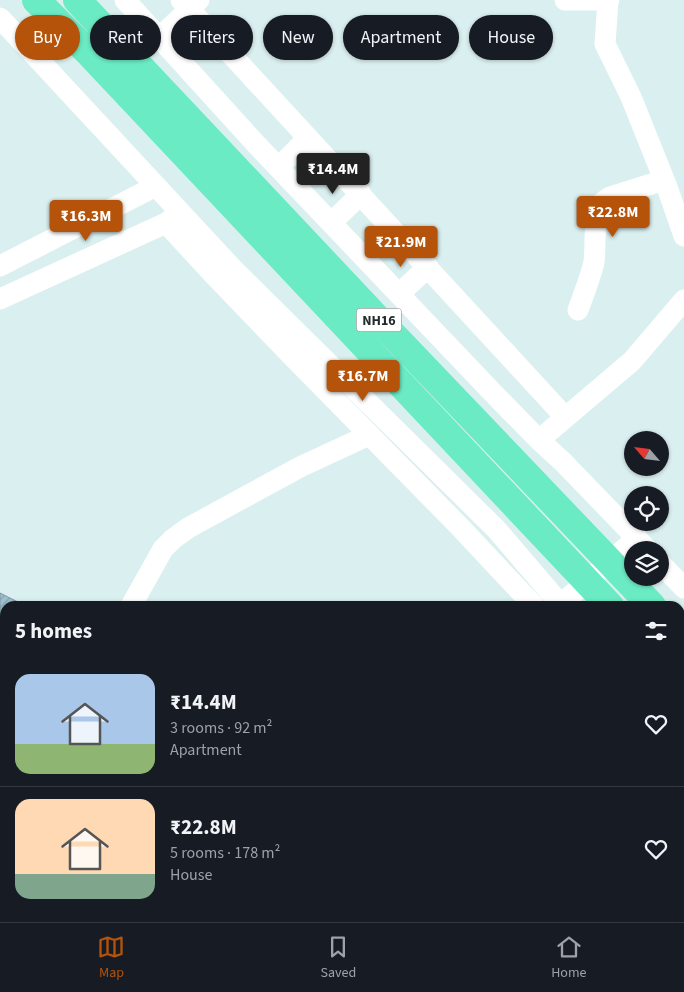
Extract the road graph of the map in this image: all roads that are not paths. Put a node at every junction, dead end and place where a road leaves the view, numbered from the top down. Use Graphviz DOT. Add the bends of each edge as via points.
graph roads {
  1 [pos="36,0"];
  2 [pos="77,0"];
  3 [pos="125,0"];
  4 [pos="565,0"];
  5 [pos="609,0"];
  6 [pos="190,3"];
  7 [pos="138,15"];
  8 [pos="0,18"];
  9 [pos="161,36"];
  10 [pos="7,39"];
  11 [pos="161,40"];
  12 [pos="308,138"];
  13 [pos="279,167"];
  14 [pos="664,180"];
  15 [pos="156,186"];
  16 [pos="361,194"];
  17 [pos="174,218"];
  18 [pos="331,223"];
  19 [pos="684,236"];
  20 [pos="0,266"];
  21 [pos="428,267"];
  22 [pos="400,294"];
  23 [pos="0,299"];
  24 [pos="684,300"];
  25 [pos="578,310"];
  26 [pos="565,417"];
  27 [pos="369,435"];
  28 [pos="539,440"];
  29 [pos="639,541"];
  30 [pos="624,558"];
  31 [pos="669,572"];
  32 [pos="684,588"];
  33 [pos="134,601"];
  34 [pos="529,601"];
  35 [pos="556,601"];
  36 [pos="567,601"];
  37 [pos="605,601"];
  38 [pos="647,601"];
  1 -- 37 [label="highway, NH16"];
  2 -- 38 [label="highway, NH16"];
  3 -- 7 [label="street"];
  4 -- 5 [label="street"];
  5 -- 14 [label="street" via="605,44 631,97"];
  6 -- 9 [label="street"];
  6 -- 12 [label="street"];
  8 -- 10 [label="street"];
  10 -- 15 [label="street"];
  11 -- 13 [label="street"];
  12 -- 13 [label="street"];
  12 -- 16 [label="street"];
  13 -- 18 [label="street"];
  14 -- 19 [label="street"];
  14 -- 25 [label="street" via="610,196 600,205 594,262"];
  15 -- 17 [label="street"];
  15 -- 20 [label="street"];
  16 -- 18 [label="street"];
  16 -- 21 [label="street"];
  17 -- 23 [label="street"];
  17 -- 27 [label="street" via="213,274"];
  17 -- 35 [label="street" via="233,268 496,529"];
  18 -- 22 [label="street"];
  21 -- 22 [label="street"];
  21 -- 26 [label="street"];
  22 -- 28 [label="street"];
  24 -- 26 [label="street" via="632,361"];
  26 -- 28 [label="street"];
  27 -- 33 [label="street" via="300,467 188,528 163,549"];
  27 -- 34 [label="street"];
  28 -- 29 [label="street"];
  30 -- 36 [label="street"];
  31 -- 32 [label="street"];
}
